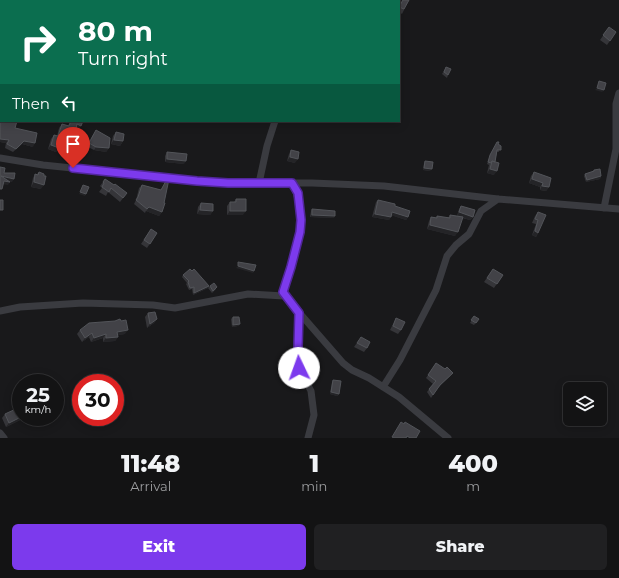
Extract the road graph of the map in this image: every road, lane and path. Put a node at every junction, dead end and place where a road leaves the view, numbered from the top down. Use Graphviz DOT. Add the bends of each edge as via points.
graph roads {
  1 [pos="619,93"];
  2 [pos="275,122"];
  3 [pos="0,158"];
  4 [pos="259,183"];
  5 [pos="292,183"];
  6 [pos="498,199"];
  7 [pos="604,208"];
  8 [pos="619,209"];
  9 [pos="284,296"];
  10 [pos="0,311"];
  11 [pos="299,313"];
  12 [pos="383,387"];
  13 [pos="0,433"];
  14 [pos="4,438"];
  15 [pos="308,438"];
  16 [pos="448,438"];
  1 -- 7 [label="street" via="616,104 616,149"];
  2 -- 4 [label="street"];
  3 -- 4 [label="street" via="197,181"];
  4 -- 5 [label="street"];
  5 -- 6 [label="street" via="384,186"];
  5 -- 9 [label="street" via="298,193 301,220 300,232 283,290"];
  6 -- 7 [label="street"];
  6 -- 12 [label="street" via="481,212 469,234 447,256 436,290"];
  7 -- 8 [label="street"];
  9 -- 10 [label="street" via="248,294 175,308 83,303 20,307"];
  9 -- 11 [label="street"];
  11 -- 12 [label="street" via="343,363"];
  11 -- 15 [label="street" via="299,368 311,391 314,415"];
  12 -- 16 [label="street" via="399,397"];
  13 -- 14 [label="street"];
}
